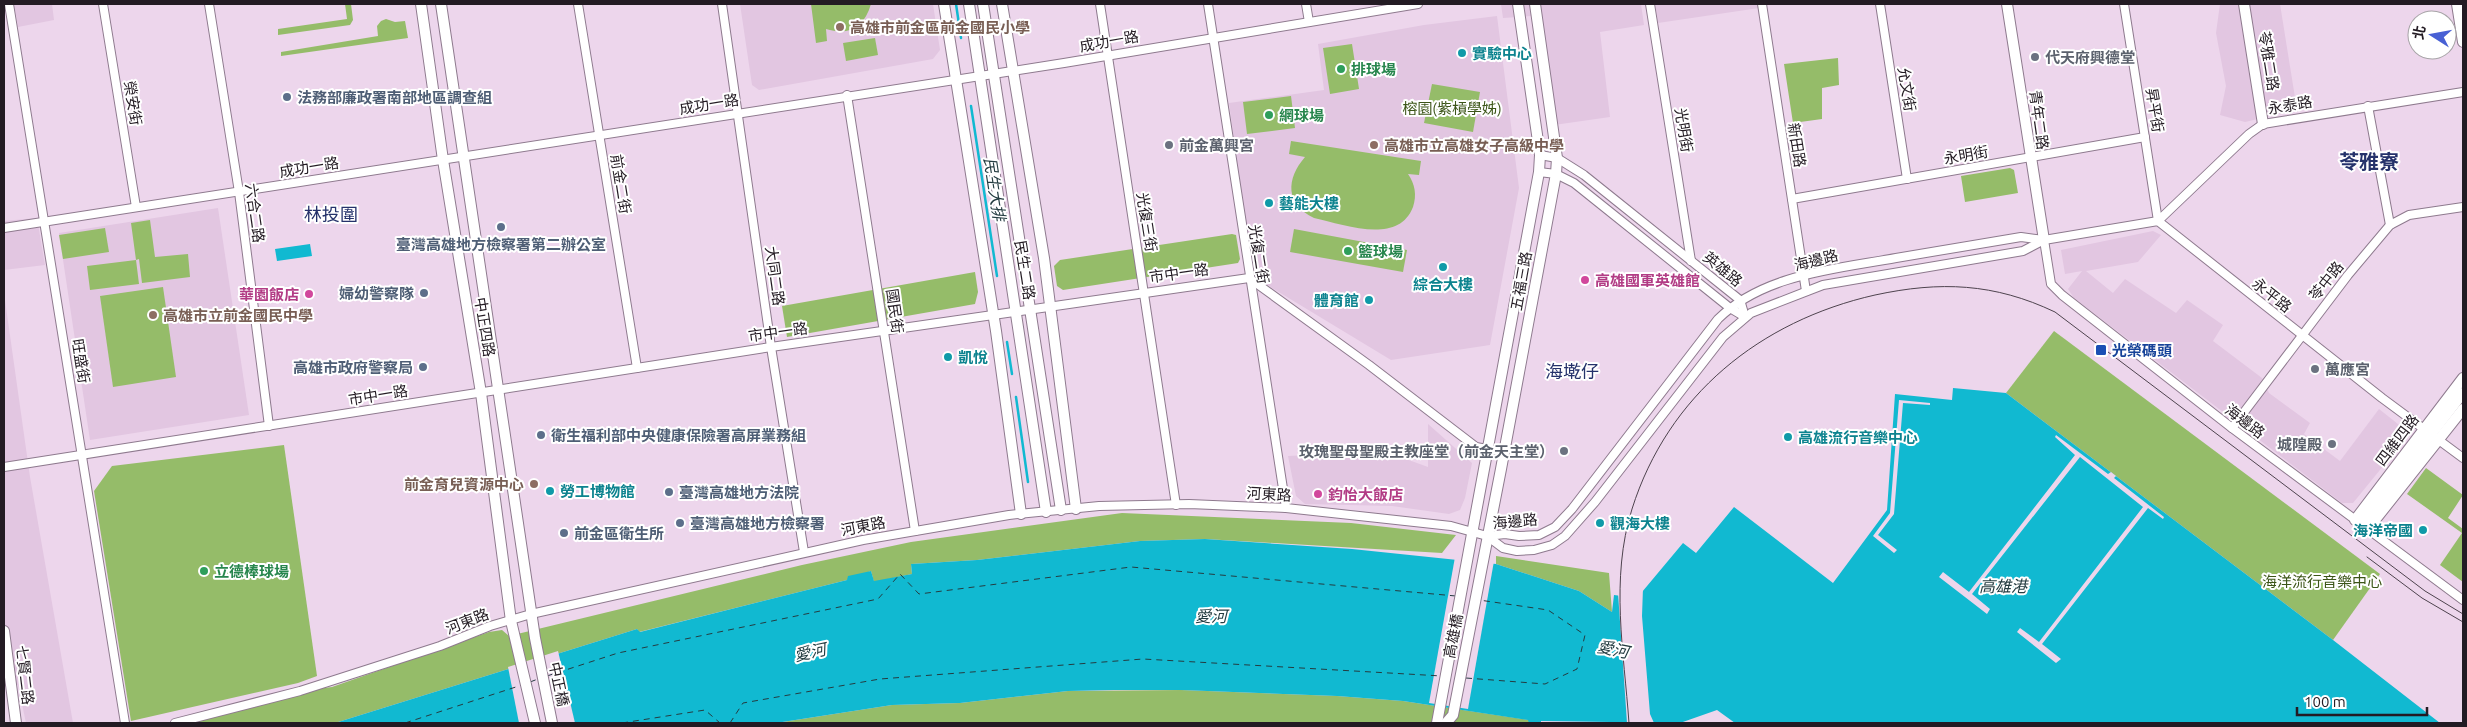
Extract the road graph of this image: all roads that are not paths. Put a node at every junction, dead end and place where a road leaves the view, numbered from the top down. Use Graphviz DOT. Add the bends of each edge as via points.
graph roads {
  1 [pos="9,4"];
  2 [pos="103,4"];
  3 [pos="209,4"];
  4 [pos="421,4"];
  5 [pos="441,4"];
  6 [pos="578,4"];
  7 [pos="722,4"];
  8 [pos="944,4"];
  9 [pos="969,4"];
  10 [pos="983,4"];
  11 [pos="1002,4"];
  12 [pos="1100,4"];
  13 [pos="1208,4"];
  14 [pos="1306,4"];
  15 [pos="1418,4"];
  16 [pos="1518,4"];
  17 [pos="1535,4"];
  18 [pos="1650,4"];
  19 [pos="1762,4"];
  20 [pos="1880,4"];
  21 [pos="2007,4"];
  22 [pos="2124,4"];
  23 [pos="2244,4"];
  24 [pos="2458,4"];
  25 [pos="1406,5"];
  26 [pos="1309,22"];
  27 [pos="1213,38"];
  28 [pos="2463,42"];
  29 [pos="1107,55"];
  30 [pos="1013,70"];
  31 [pos="994,72"];
  32 [pos="980,75"];
  33 [pos="956,78"];
  34 [pos="2463,92"];
  35 [pos="847,95"];
  36 [pos="2368,106"];
  37 [pos="738,113"];
  38 [pos="2263,124"];
  39 [pos="599,135"];
  40 [pos="2145,138"];
  41 [pos="1540,155"];
  42 [pos="465,156"];
  43 [pos="1558,158"];
  44 [pos="2030,158"];
  45 [pos="443,160"];
  46 [pos="1539,172"];
  47 [pos="1556,174"];
  48 [pos="1907,179"];
  49 [pos="238,192"];
  50 [pos="1792,199"];
  51 [pos="136,207"];
  52 [pos="2463,207"];
  53 [pos="2158,221"];
  54 [pos="44,222"];
  55 [pos="2390,224"];
  56 [pos="4,228"];
  57 [pos="2044,240"];
  58 [pos="1691,261"];
  59 [pos="1804,276"];
  60 [pos="1249,278"];
  61 [pos="1806,291"];
  62 [pos="1144,292"];
  63 [pos="1740,300"];
  64 [pos="1050,305"];
  65 [pos="1030,308"];
  66 [pos="1730,308"];
  67 [pos="1016,310"];
  68 [pos="993,314"];
  69 [pos="1745,317"];
  70 [pos="884,331"];
  71 [pos="2302,335"];
  72 [pos="772,347"];
  73 [pos="637,368"];
  74 [pos="2463,378"];
  75 [pos="499,389"];
  76 [pos="481,393"];
  77 [pos="2463,393"];
  78 [pos="2463,409"];
  79 [pos="269,426"];
  80 [pos="2232,428"];
  81 [pos="2431,435"];
  82 [pos="1488,449"];
  83 [pos="1504,452"];
  84 [pos="82,455"];
  85 [pos="2463,458"];
  86 [pos="4,468"];
  87 [pos="1176,505"];
  88 [pos="1286,508"];
  89 [pos="1076,509"];
  90 [pos="1061,510"];
  91 [pos="1046,512"];
  92 [pos="1021,514"];
  93 [pos="2361,525"];
  94 [pos="915,530"];
  95 [pos="1472,532"];
  96 [pos="1487,536"];
  97 [pos="804,552"];
  98 [pos="1467,560"];
  99 [pos="1482,562"];
  100 [pos="2463,600"];
  101 [pos="531,614"];
  102 [pos="511,621"];
  103 [pos="4,631"];
  104 [pos="536,650"];
  105 [pos="8,690"];
  106 [pos="1449,719"];
  107 [pos="16,723"];
  108 [pos="125,723"];
  109 [pos="175,723"];
  110 [pos="535,723"];
  111 [pos="552,723"];
  112 [pos="1437,723"];
  1 -- 54 [label="street, 旺盛街"];
  2 -- 51 [label="street, 榮安街"];
  3 -- 49 [label="street, 六合二路"];
  4 -- 45 [label="street, 中正四路"];
  5 -- 42 [label="street, 中正四路"];
  6 -- 39 [label="street, 前金二街"];
  7 -- 37 [label="street, 大同二路"];
  8 -- 33 [label="street"];
  9 -- 32 [label="street, 民生二路"];
  10 -- 31 [label="street, 民生二路"];
  11 -- 30 [label="street"];
  12 -- 29 [label="street, 光復三街"];
  13 -- 27 [label="street, 光復二街"];
  14 -- 26 [label="street"];
  15 -- 25 [label="street, 成功一路"];
  16 -- 41 [label="street, 五福三路"];
  17 -- 43 [label="street, 五福三路"];
  18 -- 58 [label="street, 光明街"];
  19 -- 50 [label="street, 新田路"];
  20 -- 48 [label="street, 允文街"];
  21 -- 44 [label="street, 青年二路"];
  22 -- 40 [label="street, 昇平街"];
  23 -- 38 [label="street, 苓雅二路"];
  24 -- 28 [label="street"];
  25 -- 26 [label="street, 成功一路"];
  26 -- 27 [label="street, 成功一路"];
  27 -- 29 [label="street, 成功一路"];
  27 -- 60 [label="street, 光復二街"];
  29 -- 30 [label="street, 成功一路"];
  29 -- 62 [label="street, 光復三街"];
  30 -- 31 [label="street, 成功一路"];
  30 -- 64 [label="street"];
  31 -- 32 [label="street, 成功一路"];
  31 -- 65 [label="street, 民生二路"];
  32 -- 33 [label="street, 成功一路"];
  32 -- 67 [label="street, 民生二路"];
  33 -- 35 [label="street, 成功一路"];
  33 -- 68 [label="street"];
  34 -- 36 [label="street, 永泰路"];
  35 -- 37 [label="street, 成功一路"];
  35 -- 70 [label="street, 國民街"];
  36 -- 38 [label="street, 永泰路"];
  36 -- 55 [label="street"];
  37 -- 39 [label="street, 成功一路"];
  37 -- 72 [label="street, 大同二路"];
  38 -- 53 [label="street, 永泰路" via="2248,134"];
  39 -- 42 [label="street, 成功一路"];
  39 -- 73 [label="street, 前金二街"];
  40 -- 44 [label="street, 永明街"];
  40 -- 53 [label="street, 昇平街"];
  41 -- 43 [label="street, 英雄路"];
  41 -- 46 [label="street, 五福三路"];
  42 -- 45 [label="street, 成功一路"];
  42 -- 75 [label="street, 中正四路"];
  43 -- 47 [label="street, 五福三路"];
  43 -- 58 [label="street, 英雄路" via="1584,174"];
  44 -- 48 [label="street, 永明街"];
  44 -- 57 [label="street, 青年二路"];
  45 -- 49 [label="street, 成功一路"];
  45 -- 76 [label="street, 中正四路"];
  46 -- 47 [label="street, 英雄路"];
  46 -- 82 [label="street, 五福三路"];
  47 -- 66 [label="street, 英雄路" via="1574,183"];
  47 -- 83 [label="street, 五福三路"];
  48 -- 50 [label="street, 永明街"];
  49 -- 51 [label="street, 成功一路"];
  49 -- 79 [label="street, 六合二路"];
  50 -- 59 [label="street, 新田路"];
  51 -- 54 [label="street, 成功一路"];
  52 -- 55 [label="street, 苓中路" via="2409,215"];
  53 -- 57 [label="street"];
  53 -- 71 [label="street, 永平路"];
  54 -- 56 [label="street, 成功一路"];
  54 -- 84 [label="street, 旺盛街"];
  55 -- 71 [label="street, 苓中路"];
  57 -- 59 [label="street, 海邊路" via="2021,237"];
  57 -- 61 [label="street, 海邊路" via="2023,252 1888,272"];
  57 -- 80 [label="street, 海邊路" via="2051,284"];
  58 -- 63 [label="street, 英雄路"];
  59 -- 61 [label="street, 新田路"];
  59 -- 63 [label="street, 海邊路"];
  60 -- 62 [label="street, 市中一路"];
  60 -- 82 [label="street" via="1476,447"];
  60 -- 88 [label="street, 光復二街"];
  61 -- 69 [label="street, 海邊路"];
  62 -- 64 [label="street, 市中一路"];
  62 -- 87 [label="street, 光復三街"];
  63 -- 66 [label="street, 海邊路"];
  63 -- 69 [label="street, 英雄路"];
  64 -- 65 [label="street, 市中一路"];
  64 -- 89 [label="street"];
  65 -- 67 [label="street, 市中一路"];
  65 -- 90 [label="street, 民生二路"];
  66 -- 69 [label="street, 英雄路"];
  66 -- 96 [label="street, 海邊路" via="1718,319 1555,527 1539,535"];
  67 -- 68 [label="street, 市中一路"];
  67 -- 91 [label="street, 民生二路"];
  68 -- 70 [label="street, 市中一路"];
  68 -- 92 [label="street"];
  69 -- 96 [label="street, 海邊路" via="1723,336 1565,536 1552,545 1517,550 1503,548"];
  70 -- 72 [label="street, 市中一路"];
  70 -- 94 [label="street, 國民街"];
  71 -- 80 [label="street, 苓中路"];
  71 -- 81 [label="street, 永平路"];
  72 -- 73 [label="street, 市中一路"];
  72 -- 97 [label="street, 大同二路"];
  73 -- 75 [label="street, 市中一路"];
  74 -- 81 [label="street, 四維四路"];
  75 -- 76 [label="street, 市中一路"];
  75 -- 101 [label="street, 中正四路"];
  76 -- 79 [label="street, 市中一路"];
  76 -- 102 [label="street, 中正四路"];
  77 -- 81 [label="street, 四維四路"];
  78 -- 81 [label="street, 四維四路"];
  79 -- 84 [label="street, 市中一路"];
  80 -- 93 [label="street, 海邊路"];
  81 -- 85 [label="street, 永平路"];
  81 -- 93 [label="street, 四維四路"];
  81 -- 93 [label="street, 四維四路"];
  82 -- 83 [label="street"];
  82 -- 95 [label="street, 五福三路"];
  83 -- 96 [label="street, 五福三路"];
  84 -- 86 [label="street, 市中一路"];
  84 -- 108 [label="street, 旺盛街"];
  87 -- 88 [label="street, 河東路"];
  87 -- 89 [label="street, 河東路"];
  88 -- 95 [label="street, 河東路" via="1451,526"];
  89 -- 90 [label="street, 河東路"];
  90 -- 91 [label="street, 河東路"];
  91 -- 92 [label="street, 河東路"];
  92 -- 94 [label="street, 河東路"];
  93 -- 100 [label="street, 海邊路"];
  94 -- 97 [label="street, 河東路"];
  95 -- 96 [label="street, 河東路"];
  95 -- 98 [label="street, 五福三路"];
  96 -- 99 [label="street, 五福三路"];
  97 -- 101 [label="street, 河東路"];
  98 -- 112 [label="street, 高雄橋"];
  99 -- 106 [label="street, 高雄橋"];
  101 -- 102 [label="street, 河東路"];
  101 -- 104 [label="street, 中正四路"];
  102 -- 109 [label="street, 河東路" via="300,691"];
  102 -- 110 [label="street, 中正四路"];
  103 -- 105 [label="street, 七賢二路"];
  104 -- 111 [label="street, 中正橋"];
  105 -- 107 [label="street, 七賢二路"];
}
